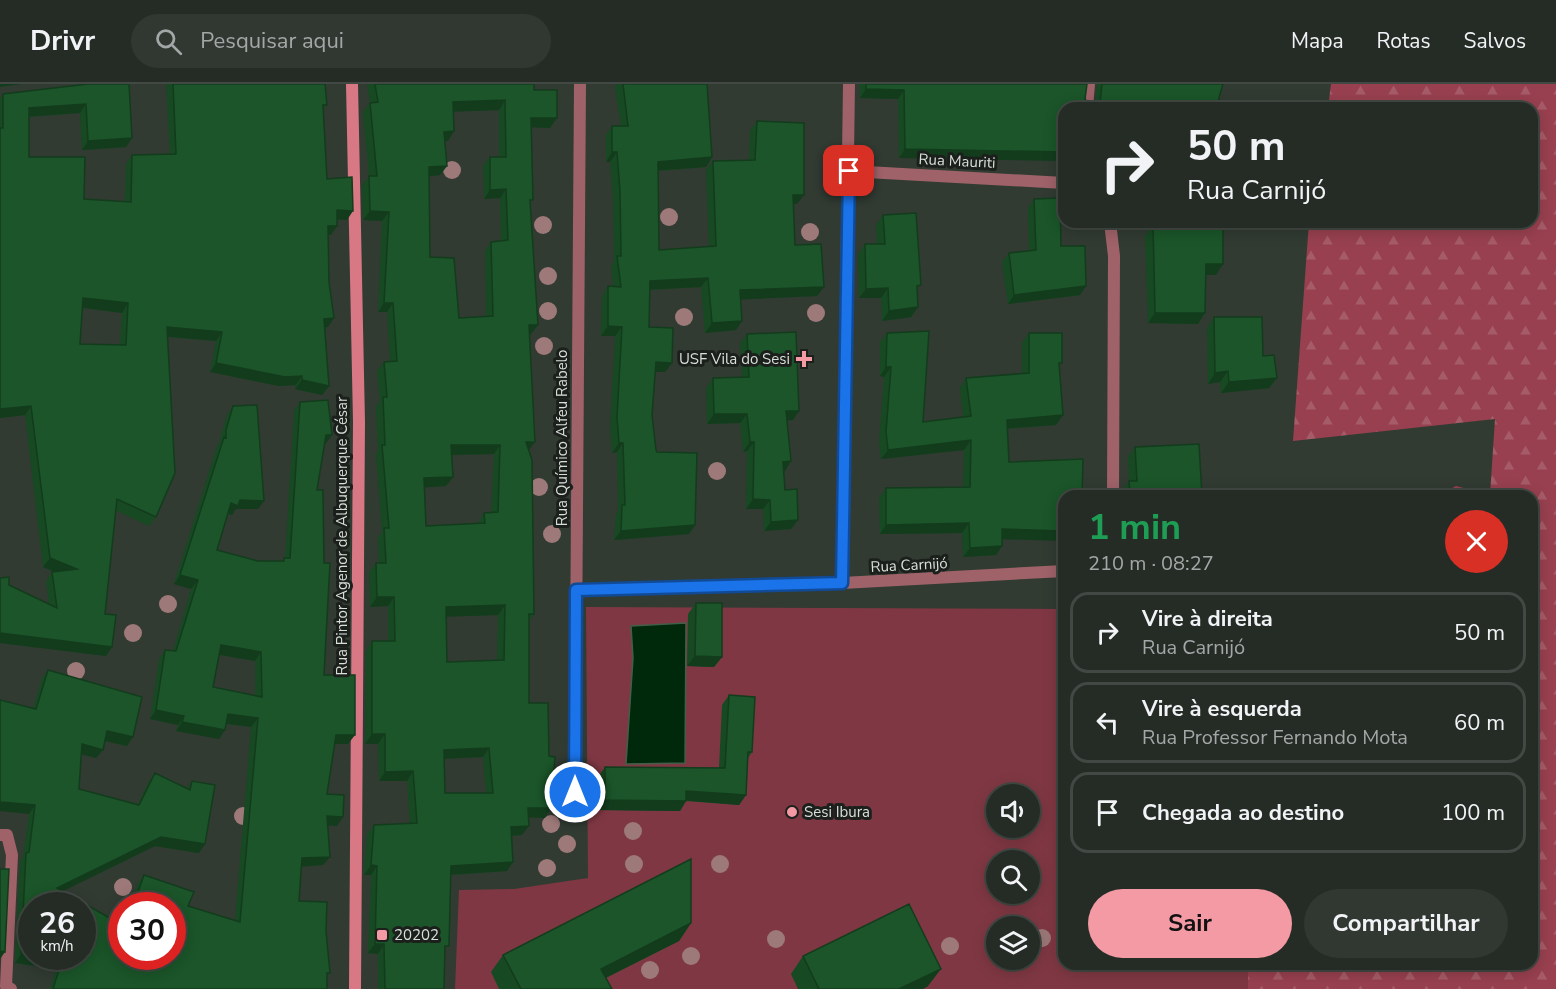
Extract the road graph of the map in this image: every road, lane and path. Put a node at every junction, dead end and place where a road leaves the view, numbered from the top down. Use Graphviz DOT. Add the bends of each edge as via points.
graph roads {
  1 [pos="352,84"];
  2 [pos="580,84"];
  3 [pos="849,84"];
  4 [pos="1089,84"];
  5 [pos="1088,102"];
  6 [pos="849,171"];
  7 [pos="1058,183"];
  8 [pos="1111,228"];
  9 [pos="1113,490"];
  10 [pos="1058,571"];
  11 [pos="842,583"];
  12 [pos="576,590"];
  13 [pos="575,792"];
  14 [pos="0,835"];
  15 [pos="11,989"];
  16 [pos="355,989"];
  1 -- 16 [label="street, Rua Pintor Agenor de Albuquerque César" via="358,422"];
  2 -- 12 [label="street, Rua Químico Alfeu Rabelo"];
  3 -- 6 [label="street"];
  4 -- 5 [label="street"];
  6 -- 7 [label="street, Rua Mauriti"];
  6 -- 11 [label="street"];
  8 -- 9 [label="street" via="1114,256"];
  10 -- 11 [label="street, Rua Carnijó"];
  11 -- 12 [label="street, Rua Carnijó"];
  12 -- 13 [label="street, Rua Químico Alfeu Rabelo"];
  14 -- 15 [label="street" via="7,835 12,855 6,986"];
}
